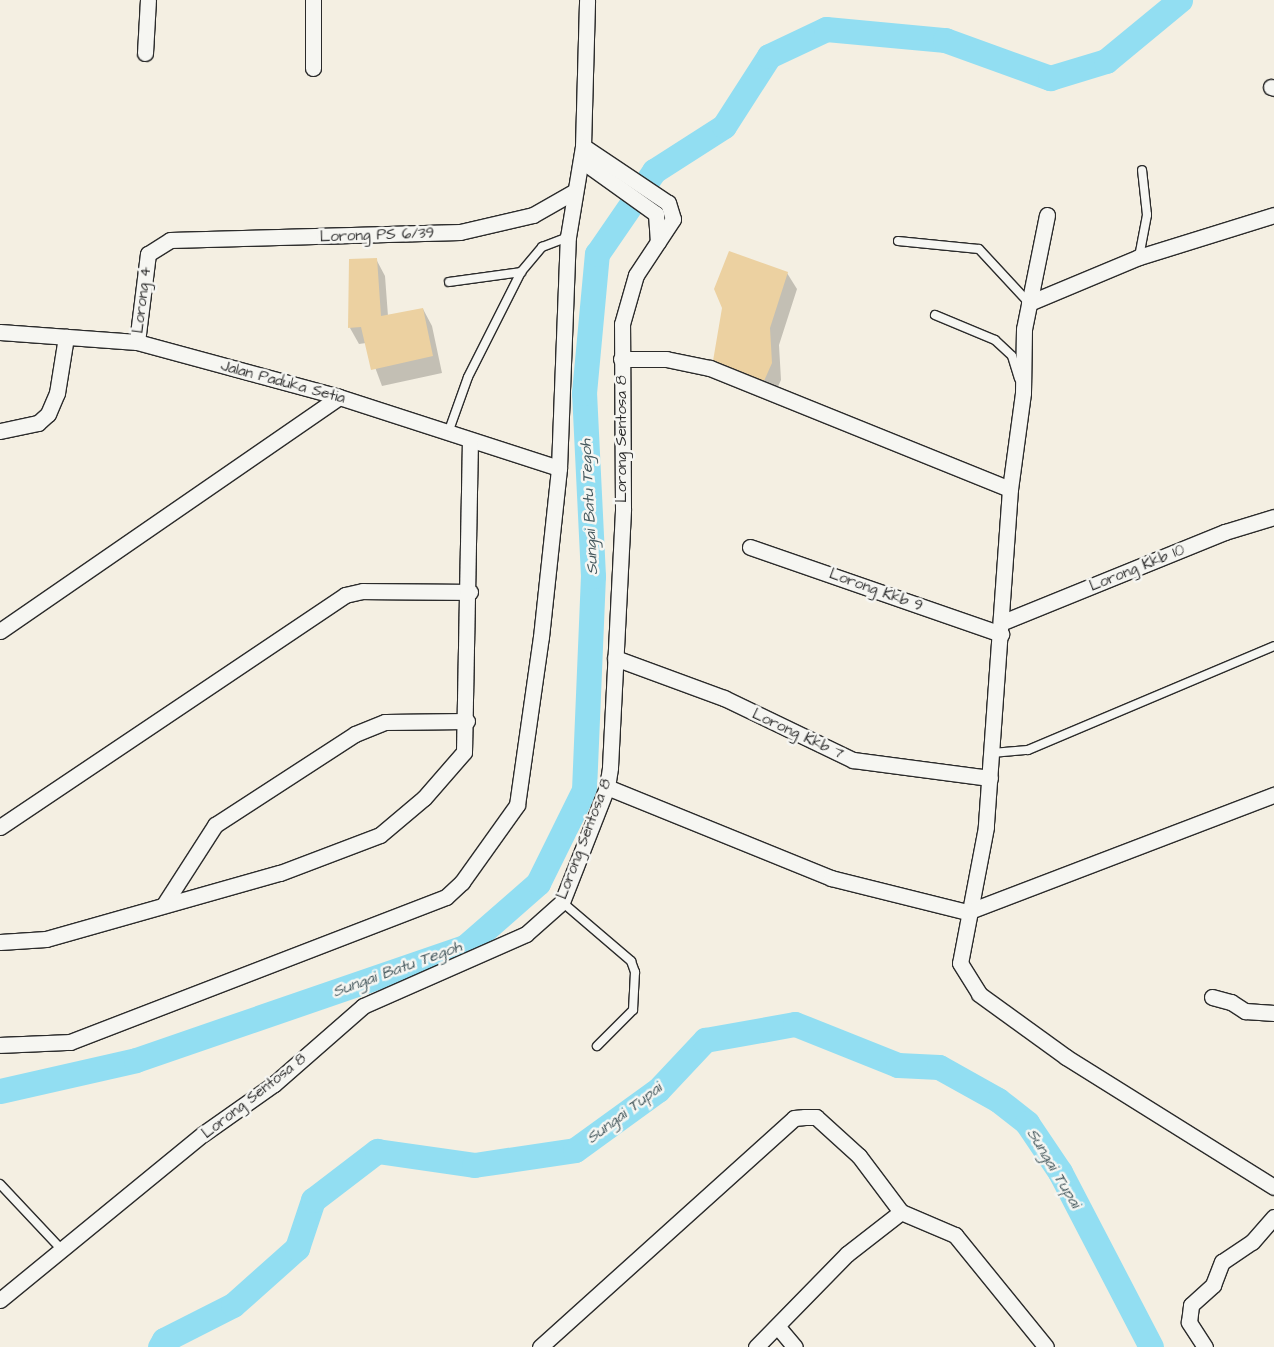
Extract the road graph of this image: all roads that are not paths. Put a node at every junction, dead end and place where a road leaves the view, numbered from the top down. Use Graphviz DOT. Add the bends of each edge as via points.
graph roads {
  1 [pos="148,0"];
  2 [pos="313,0"];
  3 [pos="587,0"];
  4 [pos="145,53"];
  5 [pos="313,68"];
  6 [pos="582,153"];
  7 [pos="1142,170"];
  8 [pos="575,191"];
  9 [pos="1047,215"];
  10 [pos="1274,215"];
  11 [pos="568,237"];
  12 [pos="170,240"];
  13 [pos="898,241"];
  14 [pos="658,242"];
  15 [pos="1139,257"];
  16 [pos="522,272"];
  17 [pos="449,282"];
  18 [pos="1029,302"];
  19 [pos="935,315"];
  20 [pos="0,332"];
  21 [pos="66,337"];
  22 [pos="136,342"];
  23 [pos="621,359"];
  24 [pos="1023,392"];
  25 [pos="339,397"];
  26 [pos="0,431"];
  27 [pos="448,433"];
  28 [pos="470,442"];
  29 [pos="559,468"];
  30 [pos="1010,490"];
  31 [pos="1273,520"];
  32 [pos="750,546"];
  33 [pos="470,592"];
  34 [pos="1002,628"];
  35 [pos="0,630"];
  36 [pos="1274,646"];
  37 [pos="615,658"];
  38 [pos="467,721"];
  39 [pos="992,753"];
  40 [pos="990,778"];
  41 [pos="606,787"];
  42 [pos="1274,795"];
  43 [pos="0,827"];
  44 [pos="562,902"];
  45 [pos="165,903"];
  46 [pos="966,912"];
  47 [pos="0,942"];
  48 [pos="1212,997"];
  49 [pos="1274,1014"];
  50 [pos="0,1045"];
  51 [pos="597,1046"];
  52 [pos="0,1184"];
  53 [pos="1274,1187"];
  54 [pos="900,1212"];
  55 [pos="1274,1217"];
  56 [pos="62,1250"];
  57 [pos="0,1300"];
  58 [pos="778,1327"];
  59 [pos="540,1347"];
  60 [pos="756,1347"];
  61 [pos="794,1347"];
  62 [pos="1046,1347"];
  63 [pos="1205,1347"];
  1 -- 4 [label="street"];
  2 -- 5 [label="street"];
  3 -- 6 [label="street"];
  6 -- 8 [label="street"];
  6 -- 14 [label="street" via="609,182 656,214"];
  6 -- 14 [label="street, Lorong Sentosa 8" via="616,168 668,203 673,219"];
  7 -- 15 [label="lane" via="1147,215"];
  8 -- 11 [label="street"];
  8 -- 12 [label="street, Lorong PS 6/39" via="533,215 460,232"];
  9 -- 18 [label="street"];
  10 -- 15 [label="street"];
  11 -- 16 [label="lane" via="542,246"];
  11 -- 29 [label="street"];
  12 -- 22 [label="street, Lorong 4" via="148,254"];
  13 -- 18 [label="lane" via="979,249"];
  14 -- 23 [label="street, Lorong Sentosa 8" via="628,292"];
  15 -- 18 [label="street"];
  16 -- 17 [label="lane"];
  16 -- 27 [label="lane" via="468,377"];
  18 -- 24 [label="street"];
  19 -- 24 [label="lane" via="995,340 1012,356"];
  20 -- 21 [label="street, Jalan Paduka Setia"];
  21 -- 22 [label="street, Jalan Paduka Setia"];
  21 -- 26 [label="street" via="57,393 48,414 38,423"];
  22 -- 25 [label="street, Jalan Paduka Setia"];
  23 -- 30 [label="street" via="666,359 710,368"];
  23 -- 37 [label="street, Lorong Sentosa 8" via="623,508"];
  24 -- 30 [label="street"];
  25 -- 27 [label="street, Jalan Paduka Setia"];
  25 -- 35 [label="street"];
  27 -- 28 [label="street, Jalan Paduka Setia"];
  28 -- 29 [label="street, Jalan Paduka Setia"];
  28 -- 33 [label="street"];
  29 -- 50 [label="street" via="542,637 517,805 462,882 446,897 359,933 70,1042"];
  30 -- 34 [label="street"];
  31 -- 34 [label="street, Lorong Kkb 10" via="1224,532"];
  32 -- 34 [label="street, Lorong Kkb 9"];
  33 -- 38 [label="street"];
  33 -- 43 [label="street" via="363,591 345,595"];
  34 -- 39 [label="street"];
  36 -- 39 [label="lane" via="1028,750"];
  37 -- 40 [label="street, Lorong Kkb 7" via="724,698 844,757"];
  37 -- 41 [label="street, Lorong Sentosa 8"];
  38 -- 45 [label="street" via="385,722 355,734 215,825"];
  38 -- 45 [label="street" via="464,752 424,798 380,834 280,873"];
  39 -- 40 [label="street"];
  40 -- 46 [label="street" via="979,878"];
  41 -- 44 [label="street, Lorong Sentosa 8"];
  41 -- 46 [label="street" via="831,878"];
  42 -- 46 [label="street"];
  44 -- 51 [label="lane" via="631,960 636,972 633,1010"];
  44 -- 56 [label="street, Lorong Sentosa 8" via="526,934 363,1006 274,1084 203,1134"];
  45 -- 47 [label="street" via="46,939"];
  46 -- 53 [label="street" via="960,963 979,994 1066,1057"];
  48 -- 49 [label="street" via="1231,1002 1245,1011"];
  52 -- 56 [label="lane"];
  54 -- 58 [label="street" via="846,1254"];
  54 -- 59 [label="street" via="859,1156 830,1128 816,1117 794,1118"];
  54 -- 62 [label="street" via="955,1235"];
  55 -- 63 [label="street" via="1252,1242 1222,1262 1213,1285 1191,1305 1189,1322"];
  56 -- 57 [label="street, Lorong Sentosa 8"];
  58 -- 60 [label="street"];
  58 -- 61 [label="street"];
}
